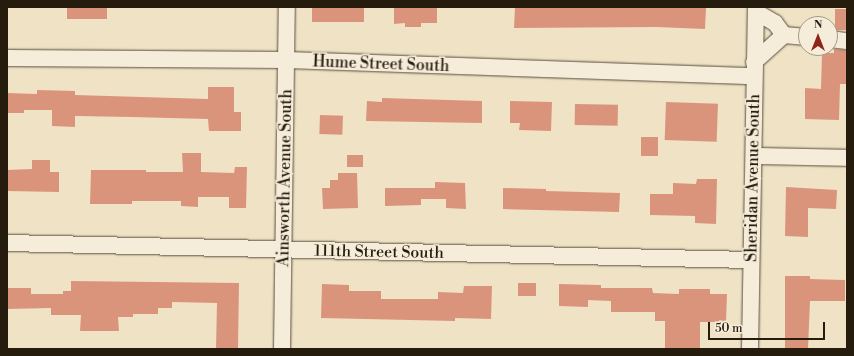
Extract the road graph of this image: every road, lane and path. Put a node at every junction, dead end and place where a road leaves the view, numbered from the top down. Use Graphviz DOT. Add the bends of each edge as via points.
graph roads {
  1 [pos="287,7"];
  2 [pos="756,10"];
  3 [pos="784,35"];
  4 [pos="798,36"];
  5 [pos="7,58"];
  6 [pos="287,60"];
  7 [pos="754,69"];
  8 [pos="754,156"];
  9 [pos="847,158"];
  10 [pos="7,243"];
  11 [pos="283,250"];
  12 [pos="751,260"];
  13 [pos="282,349"];
  14 [pos="750,349"];
  1 -- 6 [label="street, Ainsworth Avenue South"];
  2 -- 3 [label="street" via="775,23"];
  2 -- 7 [label="street, Sheridan Avenue South"];
  3 -- 4 [label="street"];
  3 -- 7 [label="street"];
  5 -- 6 [label="street, Hume Street South"];
  6 -- 7 [label="street, Hume Street South"];
  6 -- 11 [label="street, Ainsworth Avenue South"];
  7 -- 8 [label="street, Sheridan Avenue South"];
  8 -- 9 [label="street"];
  8 -- 12 [label="street, Sheridan Avenue South"];
  10 -- 11 [label="street, 111th Street South"];
  11 -- 12 [label="street, 111th Street South"];
  11 -- 13 [label="street, Ainsworth Avenue South"];
  12 -- 14 [label="street, Sheridan Avenue South"];
}
